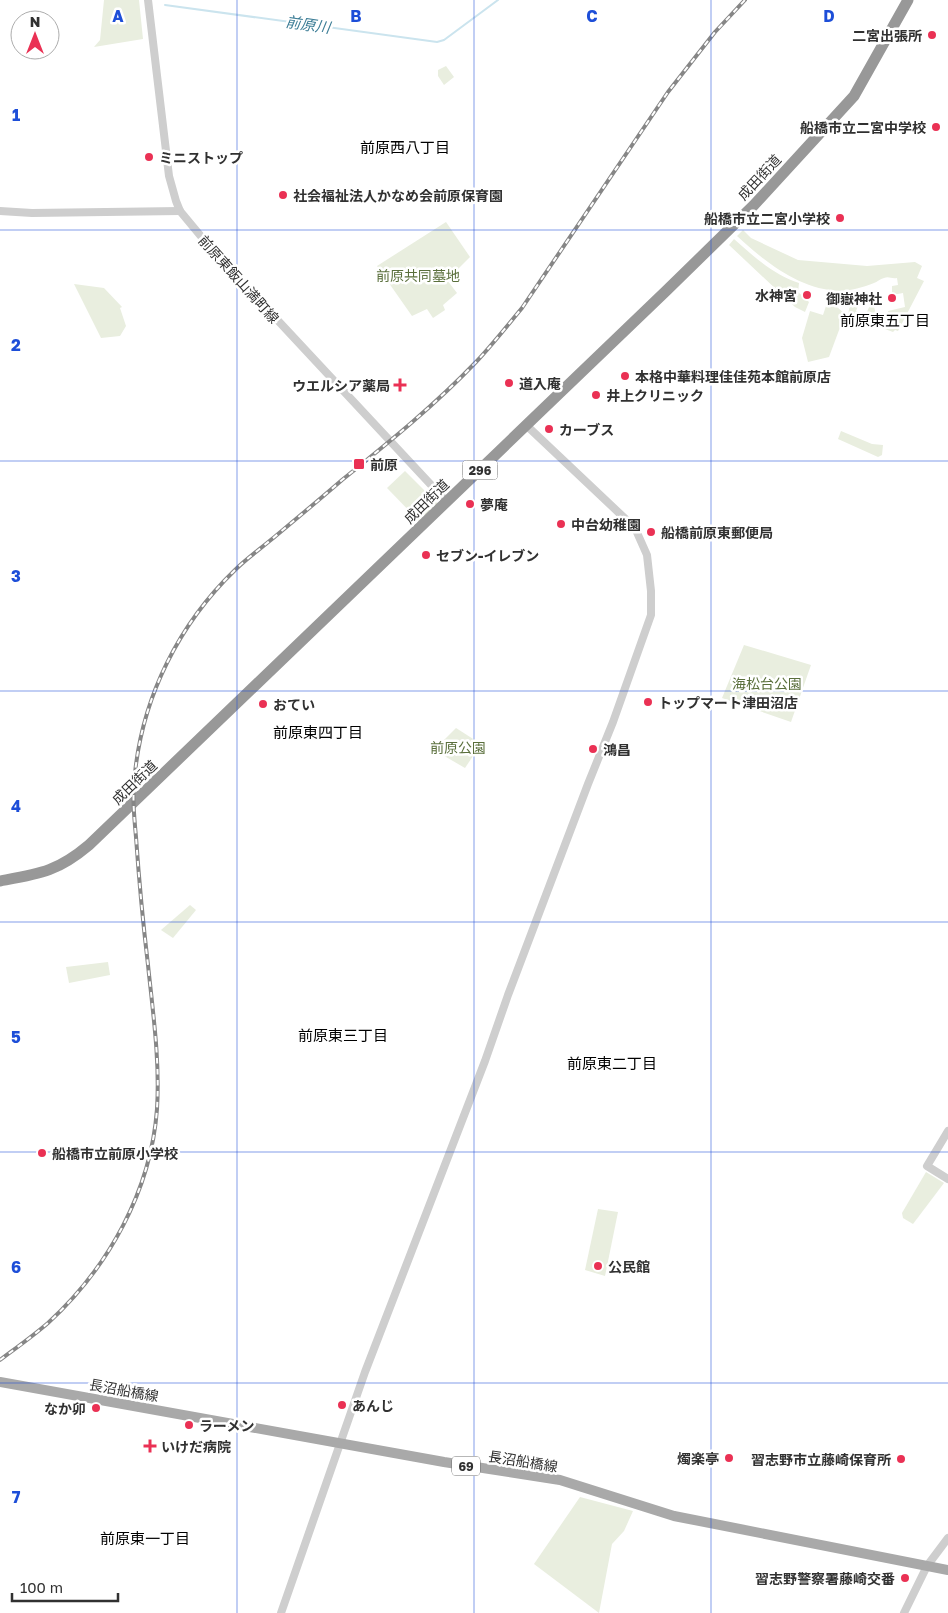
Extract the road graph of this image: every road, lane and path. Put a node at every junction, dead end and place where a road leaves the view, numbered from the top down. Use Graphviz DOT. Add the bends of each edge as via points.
graph roads {
  1 [pos="148,0"];
  2 [pos="908,0"];
  3 [pos="0,211"];
  4 [pos="180,211"];
  5 [pos="526,425"];
  6 [pos="447,502"];
  7 [pos="0,881"];
  8 [pos="948,1132"];
  9 [pos="948,1180"];
  10 [pos="0,1382"];
  11 [pos="339,1444"];
  12 [pos="948,1538"];
  13 [pos="927,1566"];
  14 [pos="948,1570"];
  15 [pos="281,1613"];
  16 [pos="904,1613"];
  1 -- 4 [label="street, 前原東飯山満町線" via="168,167"];
  2 -- 5 [label="highway, 成田街道 / 296" via="854,96 723,236"];
  3 -- 4 [label="street"];
  4 -- 6 [label="street, 前原東飯山満町線" via="214,252"];
  5 -- 6 [label="highway, 成田街道 / 296"];
  5 -- 11 [label="street" via="635,528 647,555 652,612"];
  6 -- 7 [label="highway, 成田街道 / 296" via="89,846 54,869"];
  8 -- 9 [label="street" via="927,1166"];
  10 -- 11 [label="main road, 長沼船橋線 / 69"];
  11 -- 13 [label="main road, 長沼船橋線 / 69" via="560,1480 674,1516"];
  11 -- 15 [label="street"];
  12 -- 13 [label="street"];
  13 -- 14 [label="main road, 長沼船橋線 / 69"];
  13 -- 16 [label="street"];
}
